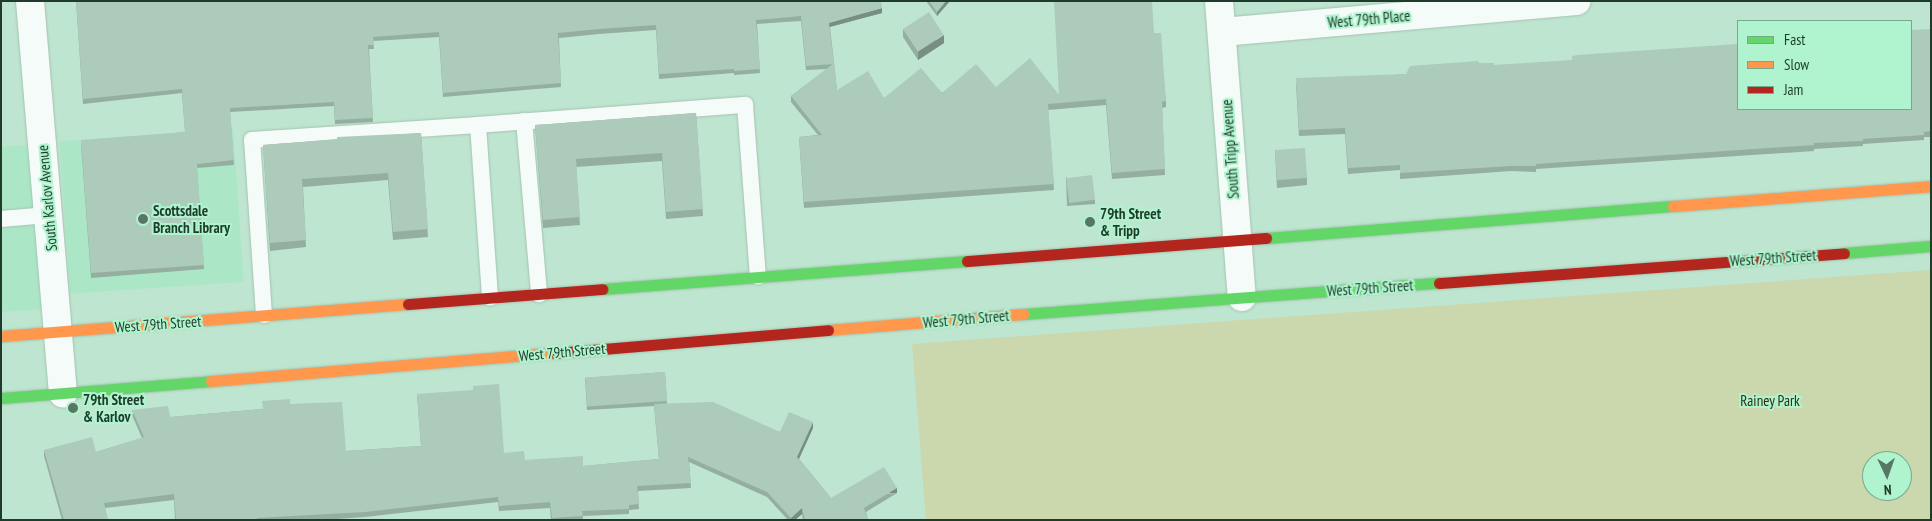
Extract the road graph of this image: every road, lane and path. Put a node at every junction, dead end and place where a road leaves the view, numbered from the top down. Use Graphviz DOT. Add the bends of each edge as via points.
graph roads {
  1 [pos="30,1"];
  2 [pos="1219,1"];
  3 [pos="1560,2"];
  4 [pos="1222,32"];
  5 [pos="524,121"];
  6 [pos="478,125"];
  7 [pos="1931,186"];
  8 [pos="48,215"];
  9 [pos="1,219"];
  10 [pos="1238,240"];
  11 [pos="1931,246"];
  12 [pos="758,277"];
  13 [pos="539,294"];
  14 [pos="1242,297"];
  15 [pos="490,298"];
  16 [pos="264,315"];
  17 [pos="58,331"];
  18 [pos="1,336"];
  19 [pos="63,394"];
  20 [pos="1,398"];
  1 -- 8 [label="street, South Karlov Avenue"];
  2 -- 4 [label="street, South Tripp Avenue"];
  3 -- 4 [label="street, West 79th Place"];
  4 -- 10 [label="street, South Tripp Avenue"];
  5 -- 6 [label="lane"];
  5 -- 12 [label="lane" via="745,105"];
  5 -- 13 [label="lane"];
  6 -- 15 [label="lane"];
  6 -- 16 [label="lane" via="252,140"];
  7 -- 10 [label="main road, West 79th Street"];
  8 -- 9 [label="lane"];
  8 -- 17 [label="street, South Karlov Avenue"];
  10 -- 12 [label="main road, West 79th Street"];
  10 -- 14 [label="street, South Tripp Avenue"];
  11 -- 14 [label="main road, West 79th Street"];
  12 -- 13 [label="main road, West 79th Street"];
  13 -- 15 [label="main road, West 79th Street"];
  14 -- 19 [label="main road, West 79th Street"];
  15 -- 16 [label="main road, West 79th Street"];
  16 -- 17 [label="main road, West 79th Street"];
  17 -- 18 [label="main road, West 79th Street"];
  17 -- 19 [label="street, South Karlov Avenue"];
  19 -- 20 [label="main road, West 79th Street"];
}
